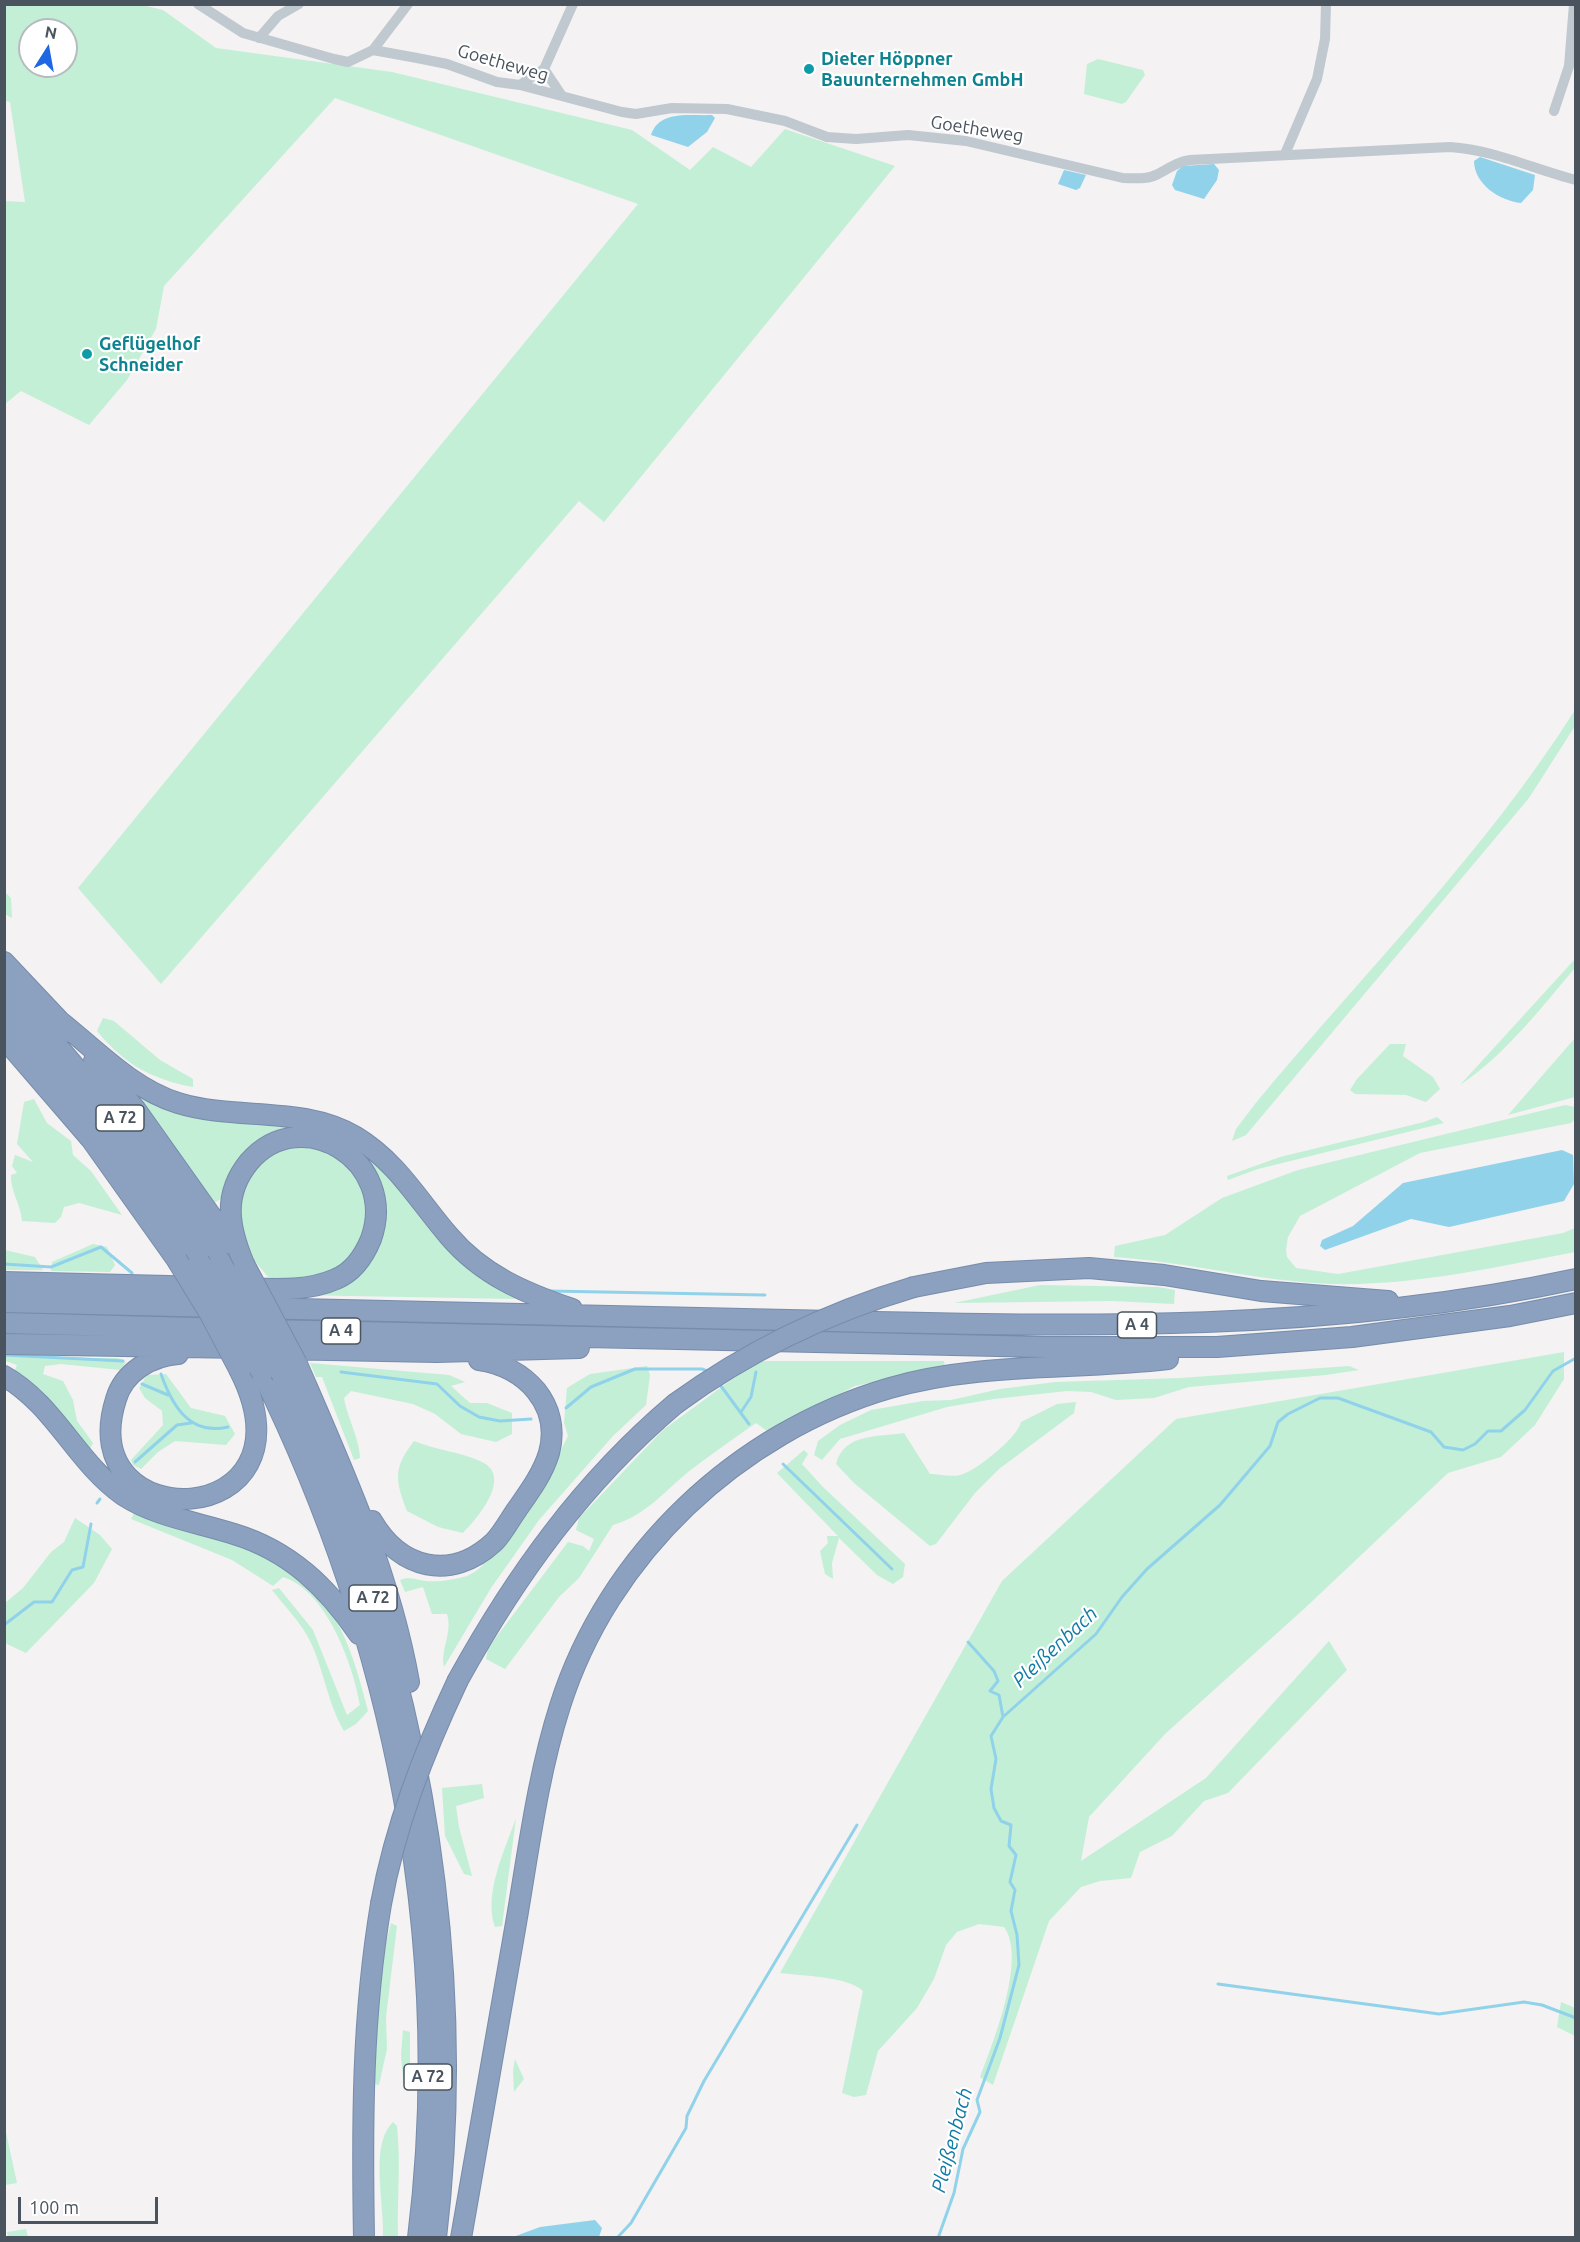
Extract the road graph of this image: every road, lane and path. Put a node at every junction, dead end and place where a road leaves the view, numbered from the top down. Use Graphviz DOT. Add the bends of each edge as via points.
graph roads {
  1 [pos="198,4"];
  2 [pos="299,4"];
  3 [pos="408,4"];
  4 [pos="573,4"];
  5 [pos="1326,4"];
  6 [pos="1574,4"];
  7 [pos="1574,37"];
  8 [pos="259,38"];
  9 [pos="373,50"];
  10 [pos="544,69"];
  11 [pos="520,85"];
  12 [pos="562,96"];
  13 [pos="1554,111"];
  14 [pos="1285,154"];
  15 [pos="1575,180"];
  16 [pos="4,962"];
  17 [pos="4,987"];
  18 [pos="4,1011"];
  19 [pos="62,1023"];
  20 [pos="4,1038"];
  21 [pos="244,1264"];
  22 [pos="1575,1279"];
  23 [pos="4,1282"];
  24 [pos="4,1302"];
  25 [pos="1575,1303"];
  26 [pos="1422,1305"];
  27 [pos="589,1315"];
  28 [pos="4,1323"];
  29 [pos="677,1339"];
  30 [pos="4,1344"];
  31 [pos="1217,1347"];
  32 [pos="225,1348"];
  33 [pos="437,1352"];
  34 [pos="290,1370"];
  35 [pos="4,1376"];
  36 [pos="355,1497"];
  37 [pos="370,1652"];
  38 [pos="428,1833"];
  39 [pos="364,2238"];
  40 [pos="418,2238"];
  41 [pos="436,2238"];
  42 [pos="461,2238"];
  1 -- 8 [label="street" via="229,26"];
  2 -- 8 [label="street" via="278,16"];
  3 -- 9 [label="street"];
  4 -- 10 [label="street"];
  5 -- 14 [label="street" via="1325,39 1317,79"];
  6 -- 7 [label="street"];
  7 -- 13 [label="street"];
  8 -- 9 [label="street" via="348,62"];
  9 -- 11 [label="street, Goetheweg" via="447,64 497,82"];
  10 -- 11 [label="street"];
  10 -- 12 [label="street"];
  11 -- 12 [label="street, Goetheweg"];
  12 -- 14 [label="street, Goetheweg" via="636,114 672,108 751,112 841,139 908,135 966,141 1123,178 1157,175 1176,162"];
  14 -- 15 [label="street, Goetheweg" via="1464,148 1517,160"];
  16 -- 19 [label="highway"];
  17 -- 34 [label="highway, A 72, bridge" via="119,1117 167,1182"];
  18 -- 37 [label="highway, A 72, bridge" via="76,1091 199,1261 262,1373 318,1497"];
  19 -- 21 [label="highway" via="136,1110"];
  19 -- 27 [label="highway" via="134,1081 176,1103 222,1112 304,1118 354,1136 399,1171 449,1237 471,1259 517,1289"];
  20 -- 32 [label="highway, bridge" via="91,1139 177,1260 240,1371 255,1409 256,1440 245,1467 232,1483 198,1500 173,1500 148,1492 126,1474 111,1444 110,1417 117,1395 129,1376 155,1359"];
  21 -- 23 [label="highway" via="229,1209 233,1188 251,1160 277,1142 295,1138 328,1143 355,1160 372,1185 377,1222 359,1262 337,1279 311,1287 277,1289"];
  21 -- 34 [label="highway, bridge"];
  22 -- 26 [label="highway, A 4"];
  24 -- 27 [label="highway, A 4"];
  25 -- 31 [label="highway, A 4" via="1510,1316 1352,1337"];
  26 -- 27 [label="highway, A 4" via="1269,1320 1121,1325"];
  26 -- 39 [label="highway, bridge" via="1261,1291 1164,1275 1089,1268 986,1273 914,1287 860,1303 791,1332 741,1359 675,1404 617,1456 565,1515 504,1600 458,1680 413,1784 392,1853 373,1951 364,2044"];
  28 -- 29 [label="highway, A 4"];
  29 -- 31 [label="highway, A 4"];
  29 -- 33 [label="highway" via="523,1352"];
  30 -- 32 [label="highway"];
  31 -- 42 [label="highway" via="1167,1359 973,1372 868,1395 800,1424 739,1461 685,1507 653,1541 599,1618 560,1704 539,1794"];
  32 -- 33 [label="highway"];
  33 -- 36 [label="highway" via="504,1366 519,1372 533,1385 544,1400 550,1419 549,1451 543,1470 495,1540 476,1556 456,1564 435,1566 393,1551"];
  34 -- 36 [label="highway"];
  34 -- 38 [label="highway, A 72" via="380,1622 405,1714"];
  35 -- 37 [label="highway" via="29,1395 97,1473 123,1494 168,1516 270,1547 298,1565 341,1608"];
  36 -- 38 [label="highway" via="396,1620 424,1767"];
  37 -- 40 [label="highway, A 72" via="401,1781 424,1957 427,2120"];
  38 -- 41 [label="highway, A 72" via="437,1899 446,2044 444,2149"];
}
